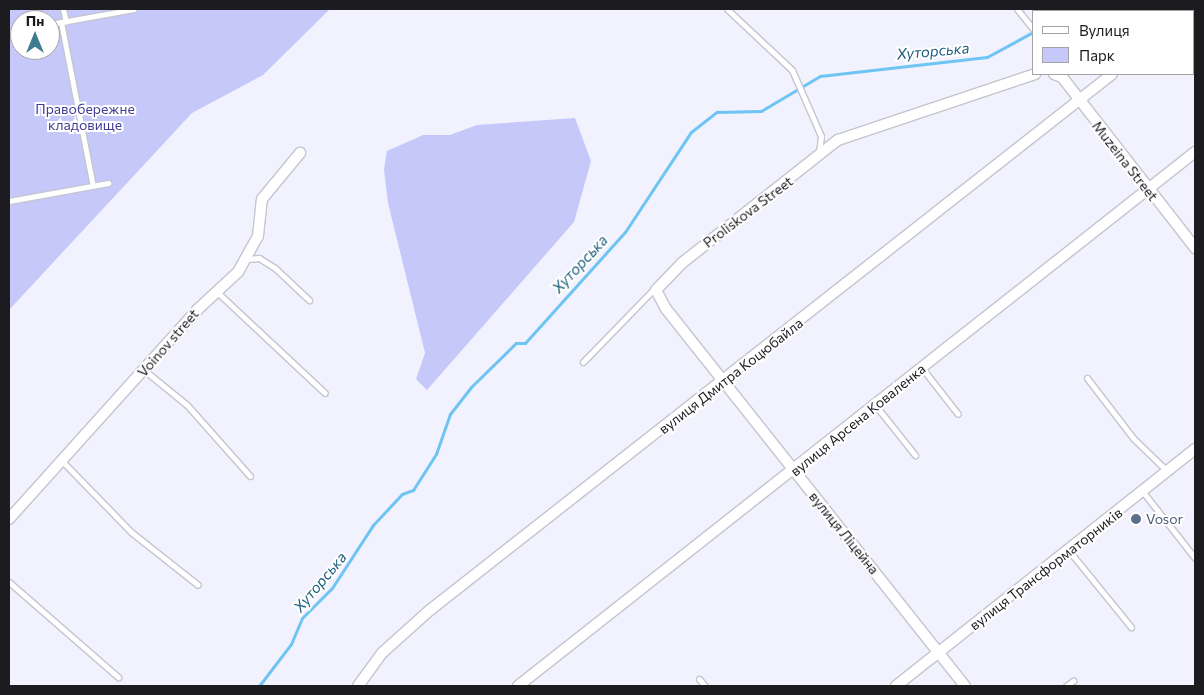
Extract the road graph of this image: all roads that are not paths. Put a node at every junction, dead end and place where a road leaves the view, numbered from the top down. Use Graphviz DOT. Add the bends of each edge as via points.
graph roads {
  1 [pos="63,9"];
  2 [pos="134,9"];
  3 [pos="726,9"];
  4 [pos="1017,9"];
  5 [pos="60,22"];
  6 [pos="63,22"];
  7 [pos="1032,28"];
  8 [pos="1032,75"];
  9 [pos="1056,75"];
  10 [pos="1111,75"];
  11 [pos="1078,101"];
  12 [pos="1195,152"];
  13 [pos="300,153"];
  14 [pos="819,153"];
  15 [pos="108,183"];
  16 [pos="93,186"];
  17 [pos="1147,190"];
  18 [pos="9,201"];
  19 [pos="1195,248"];
  20 [pos="248,260"];
  21 [pos="658,286"];
  22 [pos="216,291"];
  23 [pos="309,300"];
  24 [pos="583,362"];
  25 [pos="922,368"];
  26 [pos="144,370"];
  27 [pos="1087,378"];
  28 [pos="724,382"];
  29 [pos="325,393"];
  30 [pos="876,406"];
  31 [pos="958,414"];
  32 [pos="1195,449"];
  33 [pos="915,455"];
  34 [pos="63,462"];
  35 [pos="1167,471"];
  36 [pos="794,472"];
  37 [pos="250,476"];
  38 [pos="1143,492"];
  39 [pos="9,519"];
  40 [pos="1070,552"];
  41 [pos="1195,558"];
  42 [pos="9,582"];
  43 [pos="198,585"];
  44 [pos="1131,627"];
  45 [pos="939,653"];
  46 [pos="118,677"];
  47 [pos="698,679"];
  48 [pos="1073,681"];
  49 [pos="358,686"];
  50 [pos="518,686"];
  51 [pos="705,686"];
  52 [pos="896,686"];
  53 [pos="966,686"];
  54 [pos="1066,686"];
  1 -- 6 [label="lane"];
  2 -- 6 [label="lane"];
  3 -- 14 [label="lane" via="792,70 810,103 821,136"];
  4 -- 7 [label="lane"];
  5 -- 6 [label="lane"];
  6 -- 16 [label="lane"];
  8 -- 14 [label="street, Proliskova Street" via="867,128"];
  9 -- 11 [label="street, Muzeina Street"];
  10 -- 11 [label="street, вулиця Дмитра Коцюбайла"];
  11 -- 17 [label="street, Muzeina Street"];
  11 -- 28 [label="street, вулиця Дмитра Коцюбайла"];
  12 -- 17 [label="street, вулиця Арсена Коваленка"];
  13 -- 20 [label="street, Voinov street" via="262,199 258,236"];
  14 -- 21 [label="street, Proliskova Street" via="772,196 741,214"];
  15 -- 16 [label="lane"];
  16 -- 18 [label="lane"];
  17 -- 19 [label="street, Muzeina Street"];
  17 -- 25 [label="street, вулиця Арсена Коваленка"];
  20 -- 22 [label="street, Voinov street"];
  20 -- 23 [label="lane" via="259,258 275,268"];
  21 -- 24 [label="lane"];
  21 -- 28 [label="street, вулиця Ліцейна" via="656,292 666,309"];
  22 -- 26 [label="street, Voinov street"];
  22 -- 29 [label="lane"];
  25 -- 30 [label="street, вулиця Арсена Коваленка"];
  25 -- 31 [label="lane"];
  26 -- 34 [label="street, Voinov street"];
  26 -- 37 [label="lane" via="208,426"];
  27 -- 35 [label="lane" via="1133,438"];
  28 -- 36 [label="street, вулиця Ліцейна"];
  28 -- 49 [label="street, вулиця Дмитра Коцюбайла" via="430,610 382,653"];
  30 -- 33 [label="lane"];
  30 -- 36 [label="street, вулиця Арсена Коваленка"];
  32 -- 35 [label="street, вулиця Трансформаторників"];
  34 -- 39 [label="street, Voinov street"];
  34 -- 43 [label="lane" via="131,532"];
  35 -- 38 [label="street, вулиця Трансформаторників"];
  36 -- 45 [label="street, вулиця Ліцейна"];
  36 -- 50 [label="street, вулиця Арсена Коваленка"];
  38 -- 40 [label="street, вулиця Трансформаторників"];
  38 -- 41 [label="lane"];
  40 -- 44 [label="lane"];
  40 -- 45 [label="street, вулиця Трансформаторників"];
  42 -- 46 [label="lane"];
  45 -- 52 [label="street, вулиця Трансформаторників"];
  45 -- 53 [label="street, вулиця Ліцейна"];
  47 -- 51 [label="lane"];
  48 -- 54 [label="lane"];
}
